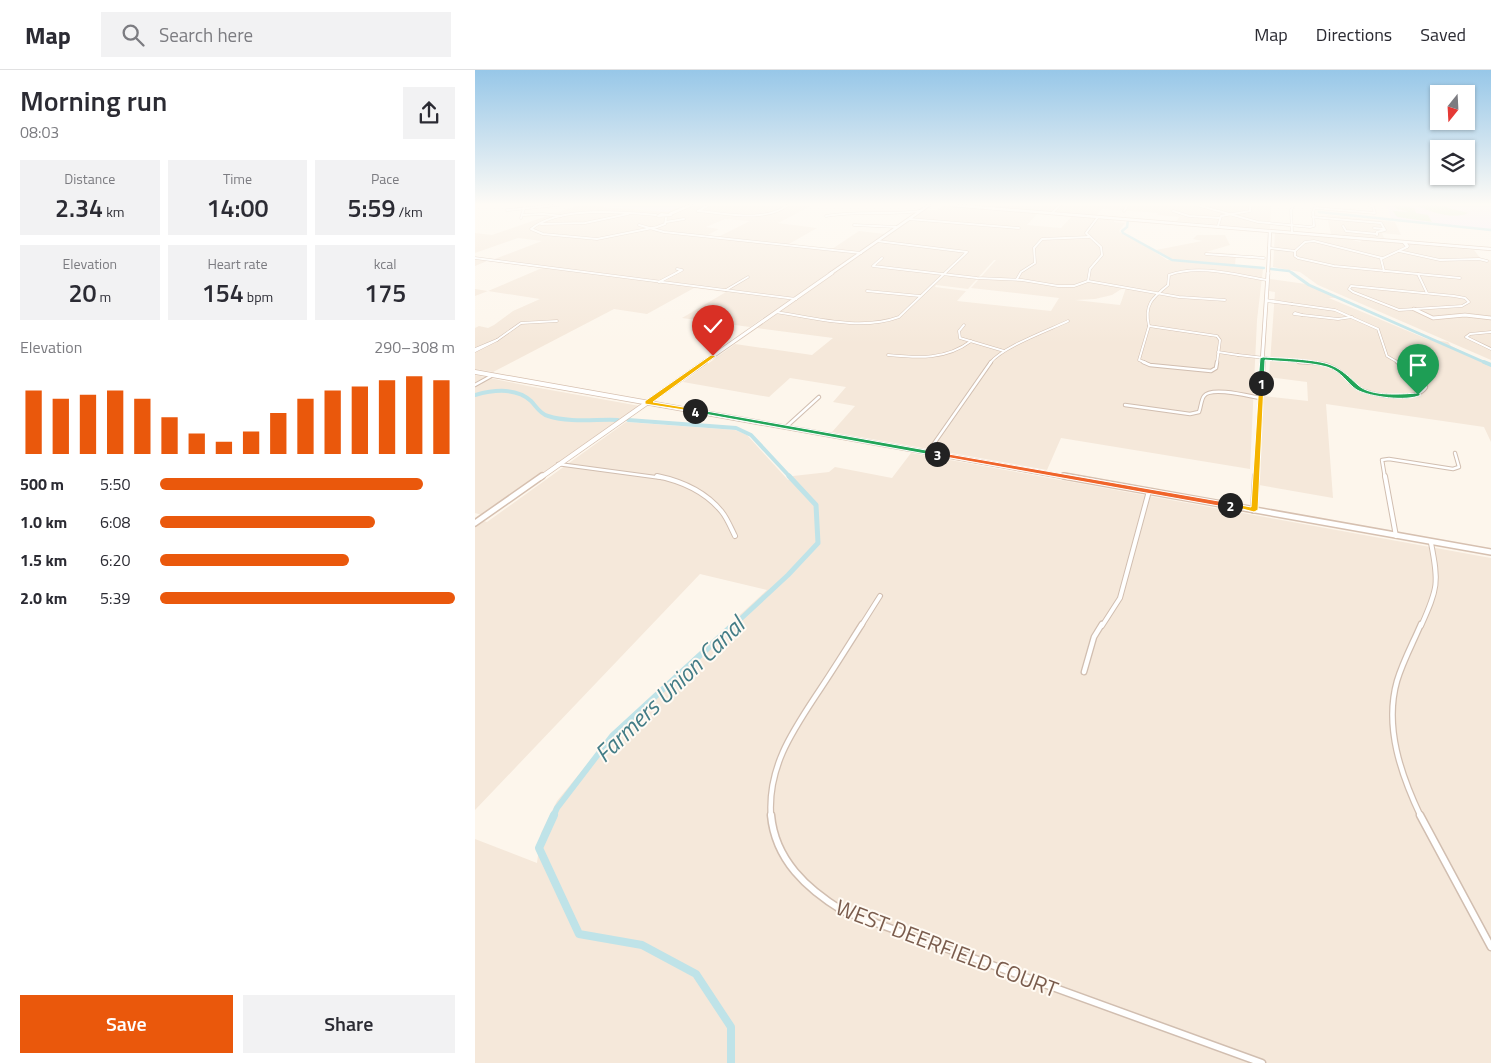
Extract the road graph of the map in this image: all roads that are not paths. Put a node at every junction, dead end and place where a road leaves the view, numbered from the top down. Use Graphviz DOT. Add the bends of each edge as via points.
graph roads {
  1 [pos="846,251"];
  2 [pos="967,251"];
  3 [pos="1034,251"];
  4 [pos="1103,251"];
  5 [pos="1268,251"];
  6 [pos="1295,251"];
  7 [pos="1354,251"];
  8 [pos="1399,251"];
  9 [pos="1401,251"];
  10 [pos="861,253"];
  11 [pos="1206,254"];
  12 [pos="475,258"];
  13 [pos="882,258"];
  14 [pos="1266,258"];
  15 [pos="1382,258"];
  16 [pos="1487,261"];
  17 [pos="677,269"];
  18 [pos="1384,271"];
  19 [pos="945,273"];
  20 [pos="1419,274"];
  21 [pos="748,277"];
  22 [pos="1461,278"];
  23 [pos="1017,279"];
  24 [pos="1267,280"];
  25 [pos="1088,281"];
  26 [pos="659,282"];
  27 [pos="726,290"];
  28 [pos="867,290"];
  29 [pos="1427,293"];
  30 [pos="1157,294"];
  31 [pos="920,297"];
  32 [pos="796,298"];
  33 [pos="1225,300"];
  34 [pos="1266,301"];
  35 [pos="1414,310"];
  36 [pos="776,312"];
  37 [pos="1302,315"];
  38 [pos="1352,317"];
  39 [pos="1491,318"];
  40 [pos="557,321"];
  41 [pos="1068,321"];
  42 [pos="964,324"];
  43 [pos="1149,326"];
  44 [pos="1491,332"];
  45 [pos="971,341"];
  46 [pos="475,350"];
  47 [pos="1491,350"];
  48 [pos="1004,351"];
  49 [pos="1218,352"];
  50 [pos="888,355"];
  51 [pos="1263,357"];
  52 [pos="1283,360"];
  53 [pos="475,372"];
  54 [pos="493,375"];
  55 [pos="475,384"];
  56 [pos="819,397"];
  57 [pos="1407,397"];
  58 [pos="1261,398"];
  59 [pos="647,402"];
  60 [pos="1125,405"];
  61 [pos="786,427"];
  62 [pos="928,452"];
  63 [pos="1455,453"];
  64 [pos="558,464"];
  65 [pos="1149,491"];
  66 [pos="1254,510"];
  67 [pos="475,522"];
  68 [pos="735,536"];
  69 [pos="1396,536"];
  70 [pos="1431,542"];
  71 [pos="1491,552"];
  72 [pos="880,596"];
  73 [pos="1084,672"];
  74 [pos="1491,947"];
  75 [pos="1262,1063"];
  1 -- 10 [label="street"];
  2 -- 19 [label="street"];
  3 -- 23 [label="street" via="1035,263 1021,272"];
  4 -- 25 [label="street" via="1100,260 1090,269"];
  5 -- 14 [label="street"];
  6 -- 18 [label="street" via="1295,257 1331,266"];
  7 -- 15 [label="street"];
  8 -- 15 [label="street"];
  9 -- 16 [label="street" via="1440,260"];
  10 -- 32 [label="street"];
  11 -- 14 [label="street"];
  12 -- 26 [label="street"];
  13 -- 19 [label="street" via="873,266"];
  14 -- 24 [label="street"];
  15 -- 18 [label="street"];
  17 -- 26 [label="street" via="682,270"];
  18 -- 20 [label="street"];
  19 -- 23 [label="street" via="983,279"];
  19 -- 31 [label="street"];
  20 -- 22 [label="street"];
  20 -- 29 [label="street"];
  21 -- 27 [label="street"];
  23 -- 25 [label="street" via="1063,286"];
  24 -- 30 [label="street" via="1180,270 1169,275 1168,285"];
  24 -- 34 [label="street"];
  25 -- 30 [label="street"];
  26 -- 27 [label="street"];
  27 -- 32 [label="street"];
  28 -- 31 [label="street"];
  29 -- 35 [label="street" via="1460,296 1468,303"];
  29 -- 35 [label="street" via="1358,286 1349,289 1395,309"];
  30 -- 33 [label="street"];
  30 -- 43 [label="street" via="1146,314"];
  31 -- 36 [label="street" via="899,317 883,323"];
  32 -- 36 [label="street"];
  34 -- 38 [label="street" via="1330,308"];
  34 -- 51 [label="street"];
  35 -- 39 [label="street" via="1433,318 1465,315"];
  36 -- 59 [label="street"];
  37 -- 38 [label="street" via="1338,319"];
  38 -- 57 [label="street" via="1378,329 1387,356 1414,372 1425,384 1423,392"];
  40 -- 46 [label="street" via="521,323 497,340"];
  41 -- 48 [label="street"];
  42 -- 45 [label="street" via="959,336"];
  43 -- 49 [label="street" via="1217,336 1221,340"];
  43 -- 49 [label="street" via="1139,358 1141,362 1211,371 1215,368"];
  44 -- 47 [label="street" via="1470,334 1466,338"];
  45 -- 48 [label="street"];
  45 -- 50 [label="street" via="949,354 934,358"];
  48 -- 62 [label="street" via="991,362"];
  49 -- 51 [label="street"];
  51 -- 52 [label="street"];
  51 -- 58 [label="street"];
  52 -- 57 [label="street" via="1328,365 1345,373 1353,384 1363,390"];
  53 -- 54 [label="street"];
  54 -- 55 [label="street"];
  54 -- 59 [label="street"];
  56 -- 61 [label="street"];
  58 -- 60 [label="street" via="1225,392 1209,393 1204,396 1199,412 1190,414"];
  58 -- 66 [label="street"];
  59 -- 61 [label="street"];
  59 -- 64 [label="street"];
  61 -- 62 [label="street"];
  62 -- 65 [label="street"];
  63 -- 69 [label="street" via="1459,467 1453,469 1382,460"];
  64 -- 67 [label="street"];
  64 -- 68 [label="street" via="642,473 680,483 715,504 727,518"];
  65 -- 66 [label="street"];
  65 -- 73 [label="street" via="1120,598 1094,637"];
  66 -- 69 [label="street"];
  69 -- 70 [label="street"];
  70 -- 71 [label="street"];
  70 -- 74 [label="street" via="1437,585 1396,686 1392,708 1393,736 1413,800"];
  72 -- 75 [label="street, WEST DEERFIELD COURT" via="791,736 776,766 770,803 773,828 781,853 798,878 817,896 843,911"];
}
